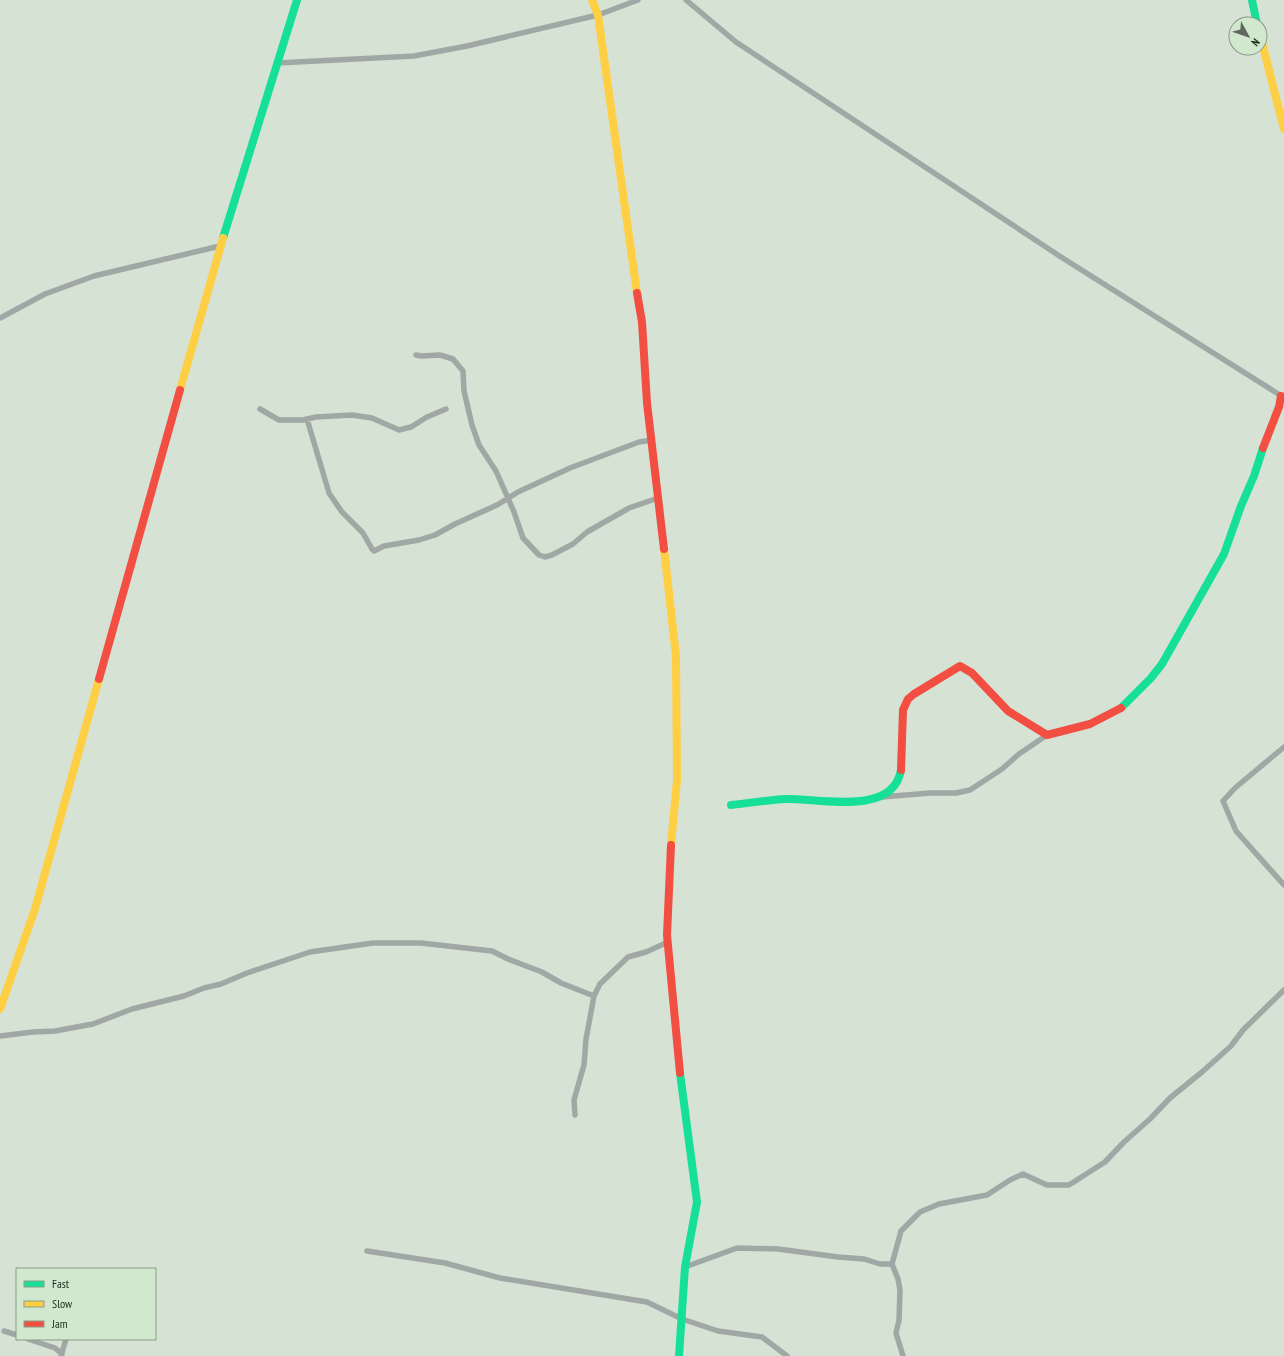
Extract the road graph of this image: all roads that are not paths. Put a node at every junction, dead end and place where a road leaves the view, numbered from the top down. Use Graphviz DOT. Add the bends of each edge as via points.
graph roads {
  1 [pos="297,0"];
  2 [pos="592,0"];
  3 [pos="638,0"];
  4 [pos="686,0"];
  5 [pos="1252,0"];
  6 [pos="598,15"];
  7 [pos="1255,16"];
  8 [pos="1265,56"];
  9 [pos="277,63"];
  10 [pos="1284,129"];
  11 [pos="220,246"];
  12 [pos="0,318"];
  13 [pos="416,355"];
  14 [pos="1283,397"];
  15 [pos="260,409"];
  16 [pos="446,409"];
  17 [pos="307,419"];
  18 [pos="652,440"];
  19 [pos="508,498"];
  20 [pos="658,498"];
  21 [pos="1047,735"];
  22 [pos="1284,747"];
  23 [pos="881,797"];
  24 [pos="731,806"];
  25 [pos="1284,885"];
  26 [pos="668,942"];
  27 [pos="1284,990"];
  28 [pos="594,996"];
  29 [pos="0,1009"];
  30 [pos="0,1036"];
  31 [pos="575,1115"];
  32 [pos="367,1251"];
  33 [pos="892,1264"];
  34 [pos="685,1267"];
  35 [pos="682,1319"];
  36 [pos="4,1330"];
  37 [pos="16,1335"];
  38 [pos="31,1340"];
  39 [pos="66,1340"];
  40 [pos="62,1355"];
  41 [pos="679,1356"];
  42 [pos="787,1356"];
  43 [pos="903,1356"];
  1 -- 9 [label="main road"];
  2 -- 6 [label="main road"];
  3 -- 6 [label="street"];
  4 -- 14 [label="street" via="736,42 1061,257"];
  5 -- 7 [label="main road"];
  6 -- 9 [label="street" via="414,56"];
  6 -- 18 [label="main road" via="642,322"];
  8 -- 10 [label="main road"];
  9 -- 11 [label="main road"];
  11 -- 12 [label="street" via="94,276 45,294"];
  11 -- 29 [label="main road" via="35,910"];
  13 -- 19 [label="street" via="440,355 460,366 479,446 496,471"];
  14 -- 21 [label="main road" via="1224,554 1162,664 1119,710 1090,724"];
  15 -- 17 [label="street" via="279,420"];
  16 -- 17 [label="street" via="411,427 399,430 372,418 352,415"];
  17 -- 19 [label="street" via="329,493 342,512 363,533 374,551 384,546 435,535"];
  18 -- 19 [label="street" via="640,442 558,473"];
  18 -- 20 [label="main road"];
  19 -- 20 [label="street" via="524,538 539,555 545,557 573,544 629,508"];
  20 -- 26 [label="main road" via="676,656 677,780 670,835"];
  21 -- 23 [label="street" via="970,790"];
  21 -- 23 [label="main road" via="1008,711 972,673 960,666 908,699 903,710 901,772 895,787"];
  22 -- 25 [label="street" via="1223,801 1236,831"];
  23 -- 24 [label="main road" via="840,802 787,799"];
  26 -- 28 [label="street" via="628,957 600,984"];
  26 -- 34 [label="main road" via="683,1099 697,1202"];
  27 -- 33 [label="street" via="1230,1046 1170,1098 1105,1162 1069,1185 1047,1185 1023,1174 988,1195 940,1204 920,1212 901,1231"];
  28 -- 30 [label="street" via="492,951 421,943 372,943 310,952 221,984 93,1024 55,1031"];
  28 -- 31 [label="street" via="584,1065 574,1100"];
  32 -- 35 [label="street" via="445,1264 500,1278 647,1302"];
  33 -- 34 [label="street" via="880,1264 864,1258 778,1249 737,1248"];
  33 -- 43 [label="street" via="900,1290 896,1333"];
  34 -- 35 [label="main road"];
  35 -- 41 [label="main road"];
  35 -- 42 [label="street" via="718,1331 762,1337"];
  36 -- 37 [label="street"];
  38 -- 40 [label="street" via="55,1348"];
  39 -- 40 [label="street"];
}
